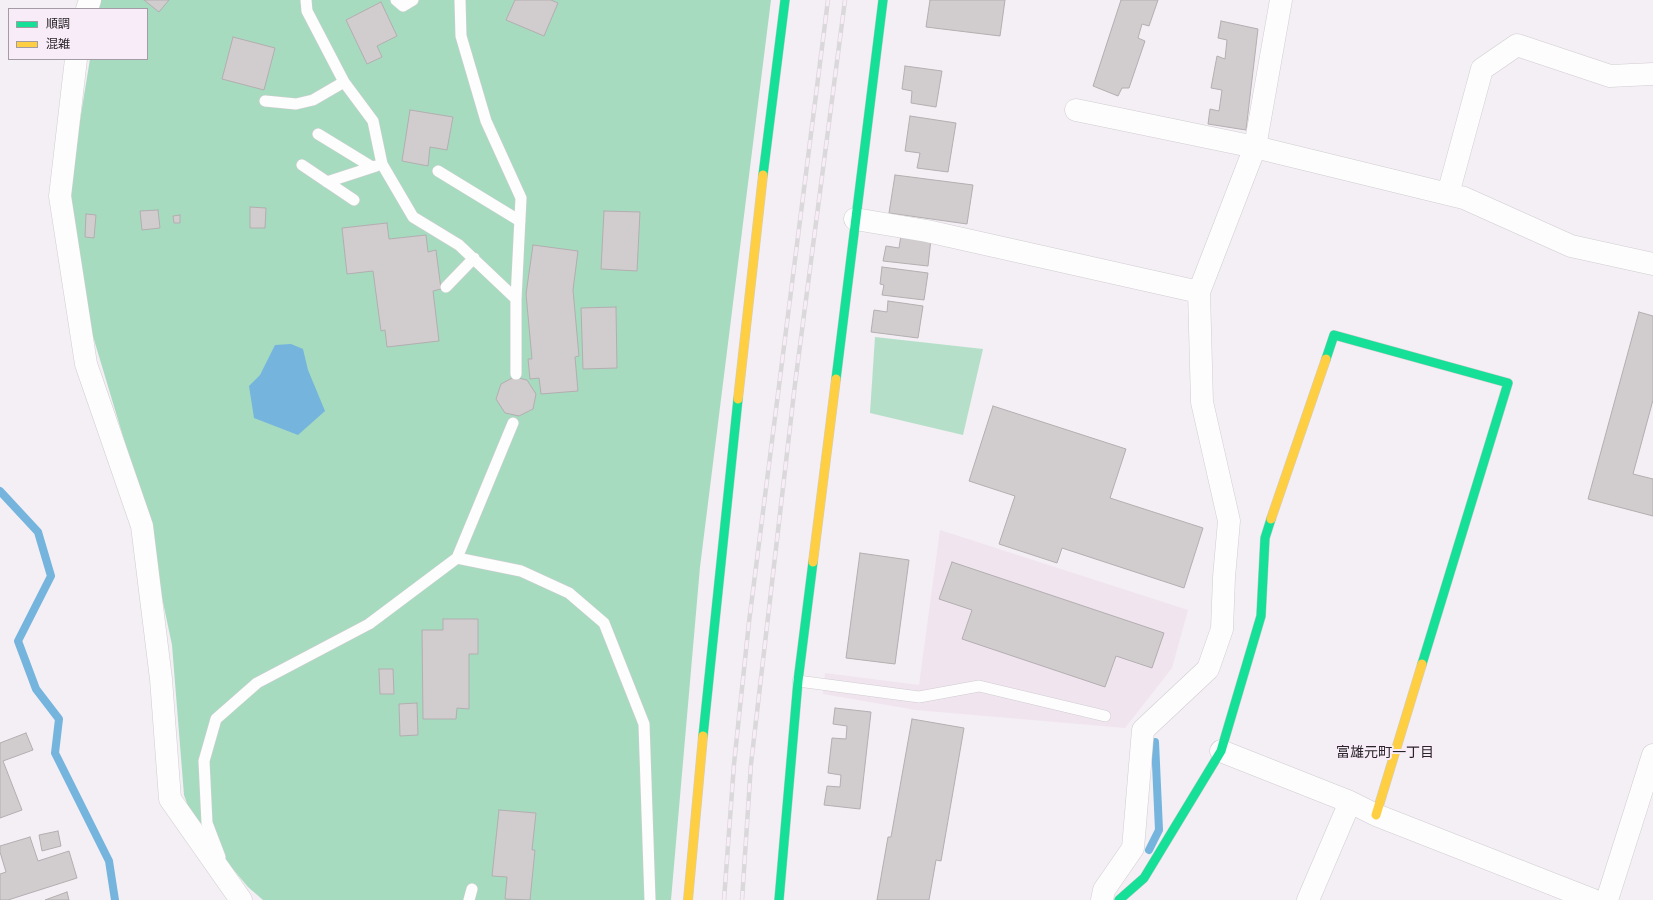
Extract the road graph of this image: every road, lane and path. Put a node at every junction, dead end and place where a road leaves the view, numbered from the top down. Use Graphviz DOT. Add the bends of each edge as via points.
graph roads {
  1 [pos="306,0"];
  2 [pos="396,0"];
  3 [pos="413,0"];
  4 [pos="460,0"];
  5 [pos="785,0"];
  6 [pos="883,0"];
  7 [pos="1280,0"];
  8 [pos="76,60"];
  9 [pos="1653,74"];
  10 [pos="344,82"];
  11 [pos="265,101"];
  12 [pos="1076,110"];
  13 [pos="318,134"];
  14 [pos="1255,147"];
  15 [pos="302,165"];
  16 [pos="377,165"];
  17 [pos="438,171"];
  18 [pos="327,182"];
  19 [pos="1448,194"];
  20 [pos="354,200"];
  21 [pos="855,219"];
  22 [pos="520,221"];
  23 [pos="474,258"];
  24 [pos="1653,264"];
  25 [pos="446,287"];
  26 [pos="1199,292"];
  27 [pos="516,299"];
  28 [pos="516,374"];
  29 [pos="513,423"];
  30 [pos="457,558"];
  31 [pos="798,681"];
  32 [pos="1105,716"];
  33 [pos="1221,751"];
  34 [pos="1653,755"];
  35 [pos="1350,802"];
  36 [pos="1376,815"];
  37 [pos="238,897"];
  38 [pos="650,900"];
  39 [pos="688,900"];
  40 [pos="779,900"];
  41 [pos="1102,900"];
  42 [pos="1119,900"];
  43 [pos="1308,900"];
  44 [pos="1593,900"];
  45 [pos="1608,900"];
  1 -- 10 [label="lane" via="307,11"];
  2 -- 3 [label="lane" via="403,6"];
  4 -- 22 [label="lane" via="461,36 486,121 521,198"];
  5 -- 39 [label="street" via="751,270"];
  6 -- 21 [label="street"];
  7 -- 14 [label="street"];
  8 -- 37 [label="street" via="60,196 86,364 142,526 161,679 170,799"];
  9 -- 19 [label="street" via="1610,76 1517,45 1482,69"];
  10 -- 11 [label="lane" via="313,100 296,104"];
  10 -- 16 [label="lane" via="373,121"];
  12 -- 14 [label="street"];
  13 -- 16 [label="lane"];
  14 -- 19 [label="street"];
  14 -- 26 [label="street"];
  15 -- 18 [label="lane"];
  16 -- 18 [label="lane"];
  16 -- 23 [label="lane" via="412,217 459,245"];
  17 -- 22 [label="lane"];
  18 -- 20 [label="lane"];
  19 -- 24 [label="street" via="1464,198 1572,246"];
  21 -- 26 [label="street" via="927,231"];
  21 -- 31 [label="street"];
  22 -- 27 [label="lane"];
  23 -- 25 [label="lane"];
  23 -- 27 [label="lane"];
  26 -- 41 [label="street" via="1202,402 1229,521 1222,629 1208,669 1143,730 1133,848 1104,890"];
  27 -- 28 [label="lane"];
  29 -- 30 [label="lane"];
  30 -- 37 [label="lane" via="369,624 257,683 216,719 204,761 207,823"];
  30 -- 38 [label="lane" via="521,571 569,593 604,624 644,724"];
  31 -- 32 [label="lane" via="919,697 979,686"];
  31 -- 40 [label="street"];
  33 -- 35 [label="street"];
  33 -- 36 [label="street" via="1261,616 1265,538 1334,335 1508,383"];
  33 -- 42 [label="street" via="1144,878"];
  34 -- 45 [label="street"];
  35 -- 36 [label="street"];
  35 -- 43 [label="street"];
  36 -- 44 [label="street"];
}
